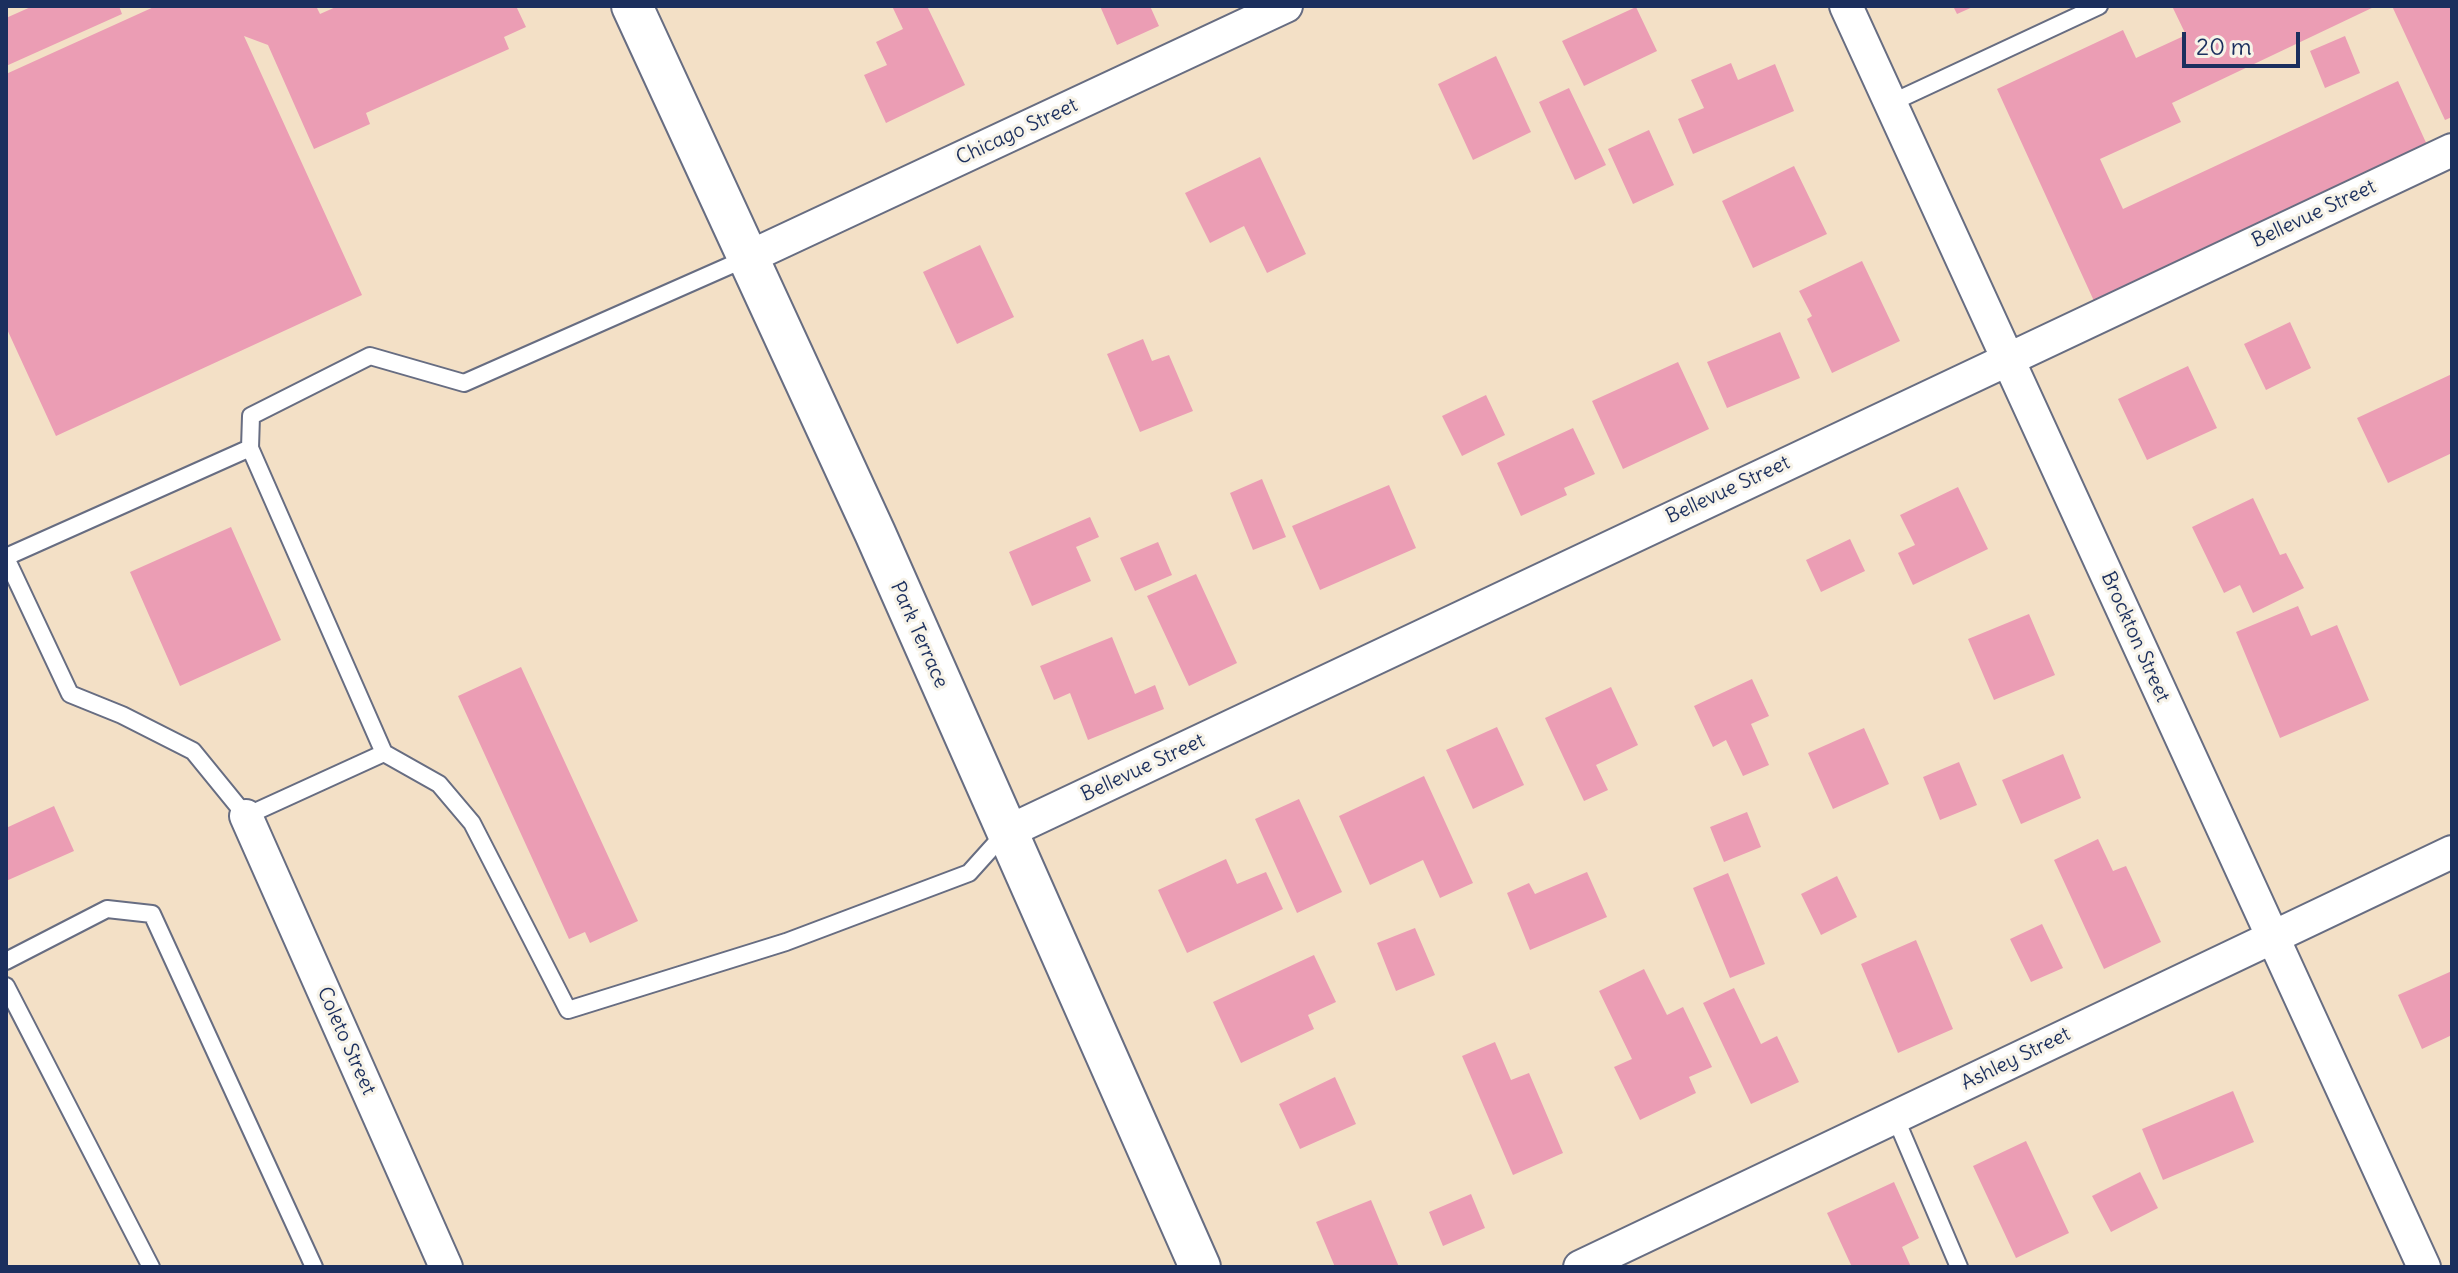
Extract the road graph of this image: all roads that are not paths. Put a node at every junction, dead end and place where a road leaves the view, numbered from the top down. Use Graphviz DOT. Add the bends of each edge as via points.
graph roads {
  1 [pos="632,6"];
  2 [pos="1286,6"];
  3 [pos="1846,6"];
  4 [pos="2099,6"];
  5 [pos="1891,103"];
  6 [pos="2452,150"];
  7 [pos="749,257"];
  8 [pos="2009,357"];
  9 [pos="250,448"];
  10 [pos="6,557"];
  11 [pos="384,753"];
  12 [pos="246,816"];
  13 [pos="1005,833"];
  14 [pos="2452,852"];
  15 [pos="2270,938"];
  16 [pos="6,961"];
  17 [pos="6,986"];
  18 [pos="1895,1117"];
  19 [pos="151,1267"];
  20 [pos="314,1267"];
  21 [pos="446,1267"];
  22 [pos="1200,1267"];
  23 [pos="1580,1267"];
  24 [pos="1959,1267"];
  25 [pos="2424,1267"];
  1 -- 7 [label="street, Park Terrace"];
  2 -- 7 [label="street, Chicago Street"];
  3 -- 5 [label="street, Brockton Street"];
  4 -- 5 [label="lane"];
  5 -- 8 [label="street, Brockton Street"];
  6 -- 8 [label="street, Bellevue Street"];
  7 -- 9 [label="lane" via="464,383 370,356 251,416"];
  7 -- 13 [label="street, Park Terrace"];
  8 -- 13 [label="street, Bellevue Street"];
  8 -- 15 [label="street, Brockton Street"];
  9 -- 10 [label="lane"];
  9 -- 11 [label="lane"];
  10 -- 12 [label="lane" via="70,694 193,751"];
  11 -- 12 [label="lane"];
  11 -- 13 [label="lane" via="439,784 472,823 568,1010 786,942 969,873"];
  12 -- 21 [label="street, Coleto Street"];
  13 -- 22 [label="street, Park Terrace"];
  14 -- 15 [label="street, Ashley Street"];
  15 -- 18 [label="street, Ashley Street"];
  15 -- 25 [label="street, Brockton Street"];
  16 -- 20 [label="lane" via="107,909 152,914"];
  17 -- 19 [label="lane"];
  18 -- 23 [label="street, Ashley Street"];
  18 -- 24 [label="lane"];
}
